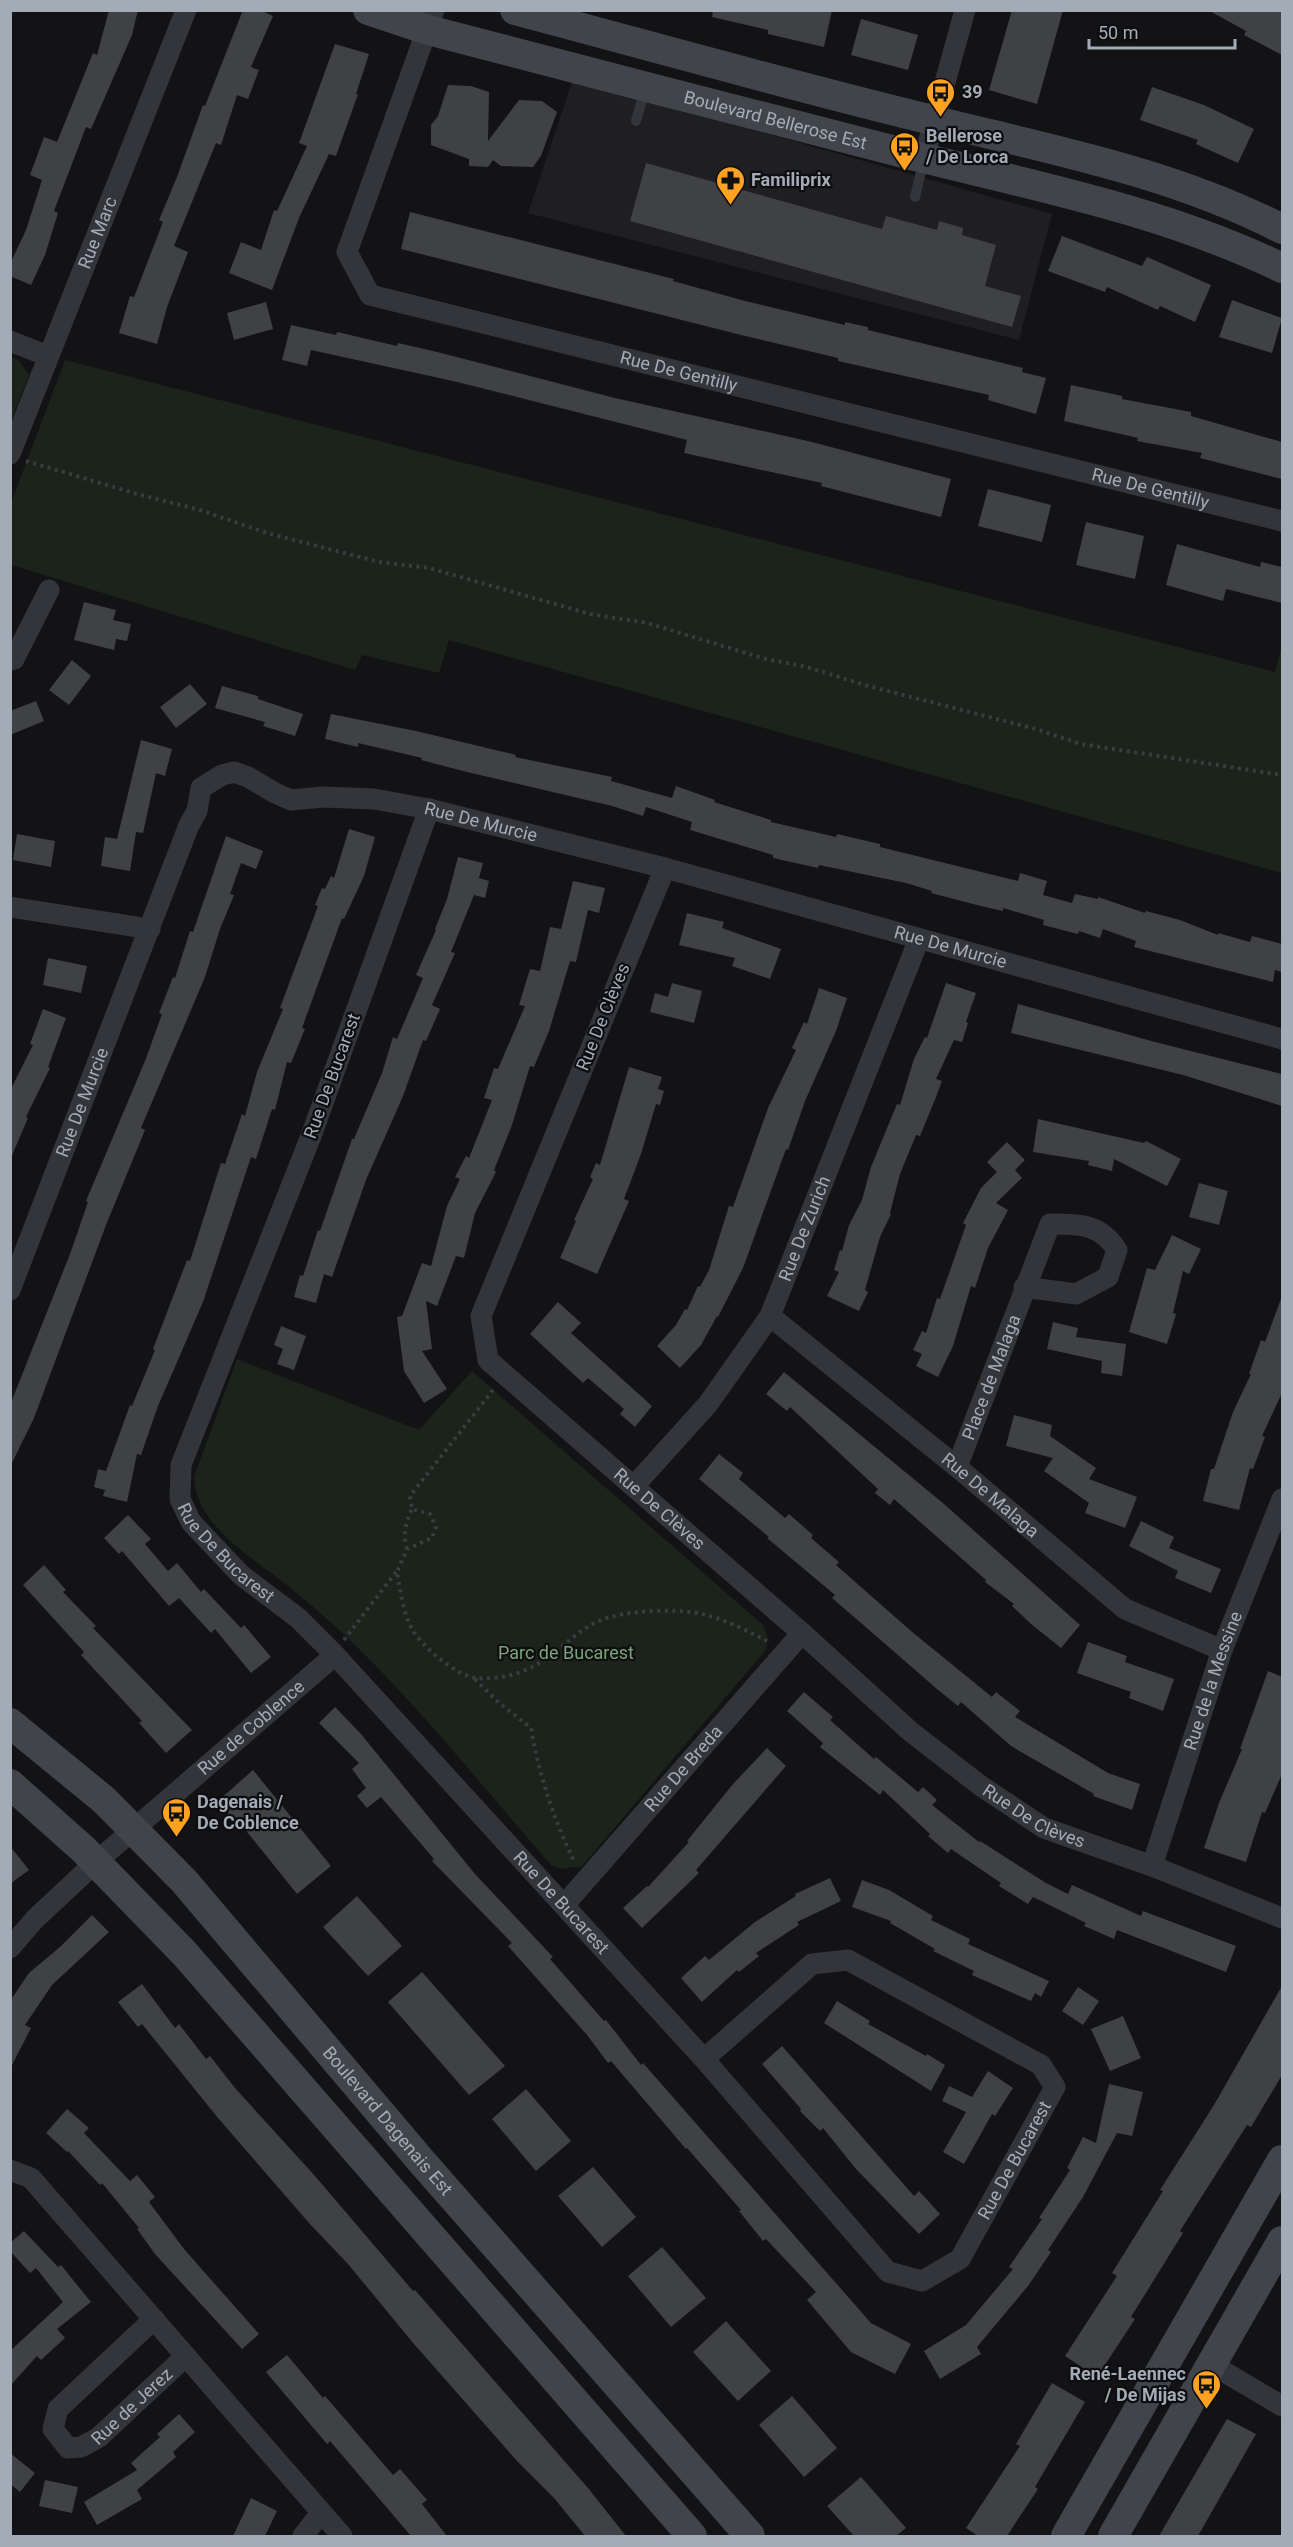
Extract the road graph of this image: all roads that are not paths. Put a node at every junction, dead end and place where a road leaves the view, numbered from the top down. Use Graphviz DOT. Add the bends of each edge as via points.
graph roads {
  1 [pos="186,10"];
  2 [pos="368,10"];
  3 [pos="515,10"];
  4 [pos="965,10"];
  5 [pos="431,20"];
  6 [pos="646,87"];
  7 [pos="636,121"];
  8 [pos="933,121"];
  9 [pos="924,158"];
  10 [pos="915,197"];
  11 [pos="1282,229"];
  12 [pos="1282,268"];
  13 [pos="10,341"];
  14 [pos="48,356"];
  15 [pos="16,457"];
  16 [pos="1282,521"];
  17 [pos="49,590"];
  18 [pos="10,660"];
  19 [pos="429,809"];
  20 [pos="665,868"];
  21 [pos="10,907"];
  22 [pos="150,929"];
  23 [pos="919,939"];
  24 [pos="1282,1039"];
  25 [pos="1024,1287"];
  26 [pos="10,1290"];
  27 [pos="770,1316"];
  28 [pos="957,1467"];
  29 [pos="633,1486"];
  30 [pos="1282,1499"];
  31 [pos="802,1633"];
  32 [pos="1222,1650"];
  33 [pos="335,1655"];
  34 [pos="10,1723"];
  35 [pos="10,1784"];
  36 [pos="134,1829"];
  37 [pos="96,1862"];
  38 [pos="1152,1866"];
  39 [pos="565,1904"];
  40 [pos="1282,1918"];
  41 [pos="10,1948"];
  42 [pos="704,2059"];
  43 [pos="1282,2160"];
  44 [pos="10,2170"];
  45 [pos="1282,2241"];
  46 [pos="154,2319"];
  47 [pos="186,2356"];
  48 [pos="1211,2364"];
  49 [pos="1282,2406"];
  50 [pos="321,2513"];
  51 [pos="303,2536"];
  52 [pos="342,2536"];
  53 [pos="692,2536"];
  54 [pos="750,2536"];
  55 [pos="1066,2536"];
  56 [pos="1113,2536"];
  1 -- 14 [label="street, Rue Marc"];
  2 -- 5 [label="street, Boulevard Bellerose Est"];
  3 -- 8 [label="street"];
  4 -- 8 [label="street"];
  5 -- 6 [label="street, Boulevard Bellerose Est"];
  5 -- 16 [label="street, Rue De Gentilly" via="347,252 370,295"];
  6 -- 7 [label="lane"];
  6 -- 9 [label="street, Boulevard Bellerose Est"];
  8 -- 9 [label="street"];
  8 -- 11 [label="street" via="1116,164 1241,207"];
  9 -- 10 [label="lane"];
  9 -- 12 [label="street, Boulevard Bellerose Est" via="1100,201 1234,245"];
  13 -- 14 [label="street"];
  14 -- 15 [label="street, Rue Marc"];
  17 -- 18 [label="street" via="14,659"];
  19 -- 20 [label="street, Rue De Murcie"];
  19 -- 22 [label="street, Rue De Murcie" via="374,799 291,800 248,777 234,772 222,775 201,788 197,811"];
  19 -- 33 [label="street, Rue De Bucarest" via="311,1136 182,1465 180,1499 191,1522 242,1575 298,1618"];
  20 -- 23 [label="street, Rue De Murcie"];
  20 -- 29 [label="street, Rue De Clèves" via="481,1316 488,1360"];
  21 -- 22 [label="street"];
  22 -- 26 [label="street, Rue De Murcie"];
  23 -- 24 [label="street, Rue De Murcie"];
  23 -- 27 [label="street, Rue De Zurich"];
  25 -- 28 [label="street, Place de Malaga"];
  27 -- 28 [label="street, Rue De Malaga"];
  27 -- 29 [label="street, Rue De Zurich" via="708,1404"];
  28 -- 32 [label="street, Rue De Malaga" via="1125,1609"];
  29 -- 31 [label="street, Rue De Clèves"];
  30 -- 32 [label="street, Rue de la Messine"];
  31 -- 38 [label="street, Rue De Clèves" via="911,1732 1044,1828"];
  31 -- 39 [label="street, Rue De Breda"];
  32 -- 38 [label="street, Rue de la Messine"];
  33 -- 36 [label="street, Rue de Coblence"];
  33 -- 39 [label="street, Rue De Bucarest"];
  34 -- 36 [label="street, Boulevard Dagenais Est" via="86,1784"];
  35 -- 37 [label="street"];
  36 -- 37 [label="street, Rue de Coblence"];
  36 -- 54 [label="street, Boulevard Dagenais Est" via="184,1881 422,2162"];
  37 -- 41 [label="street, Rue de Coblence"];
  37 -- 53 [label="street" via="210,1982"];
  38 -- 40 [label="street, Rue De Clèves"];
  39 -- 42 [label="street, Rue De Bucarest"];
  42 -- 42 [label="street, Rue De Bucarest" via="888,2272 922,2281 960,2259 1055,2087 1041,2065 848,1960 812,1964"];
  43 -- 55 [label="street"];
  44 -- 46 [label="street, Rue de Jerez" via="31,2178"];
  45 -- 48 [label="street"];
  46 -- 47 [label="street, Rue de Jerez"];
  46 -- 47 [label="street, Rue de Jerez" via="58,2409 53,2429 68,2448 81,2447 98,2438"];
  47 -- 50 [label="street, Rue de Jerez"];
  48 -- 49 [label="street"];
  48 -- 56 [label="street"];
  50 -- 51 [label="street"];
  50 -- 52 [label="street, Rue de Jerez"];
}
